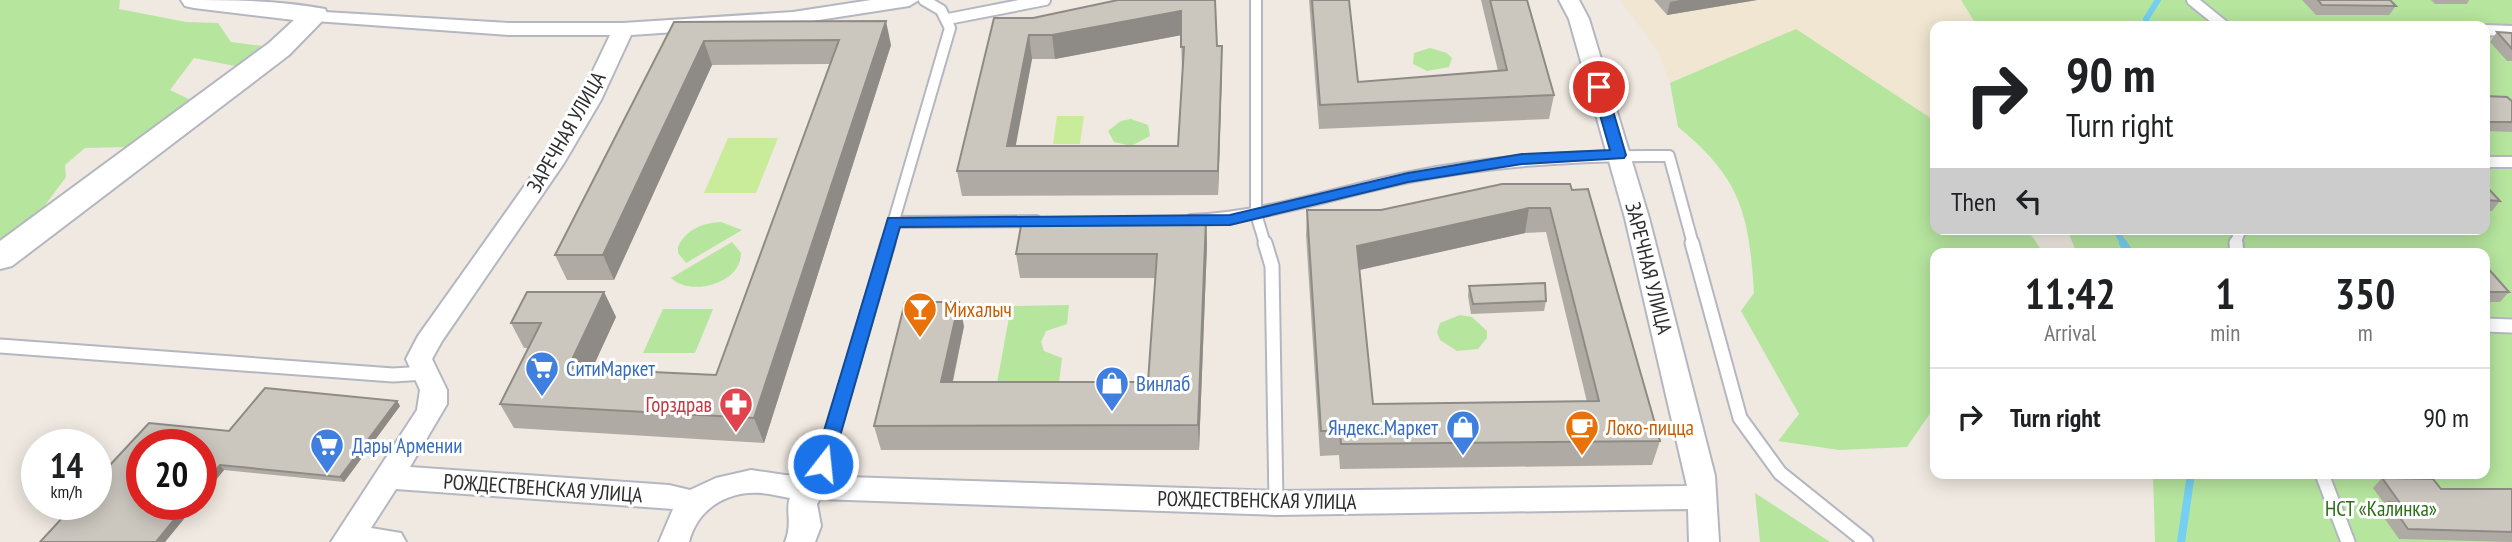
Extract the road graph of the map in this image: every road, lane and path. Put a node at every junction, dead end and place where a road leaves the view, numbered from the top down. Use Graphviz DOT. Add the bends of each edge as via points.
graph roads {
  1 [pos="194,0"];
  2 [pos="909,0"];
  3 [pos="924,0"];
  4 [pos="1045,0"];
  5 [pos="1256,0"];
  6 [pos="1569,0"];
  7 [pos="2192,0"];
  8 [pos="314,16"];
  9 [pos="948,19"];
  10 [pos="2218,21"];
  11 [pos="623,29"];
  12 [pos="2490,30"];
  13 [pos="2511,31"];
  14 [pos="1619,155"];
  15 [pos="2490,162"];
  16 [pos="2512,162"];
  17 [pos="1256,214"];
  18 [pos="1176,220"];
  19 [pos="1054,221"];
  20 [pos="893,222"];
  21 [pos="0,258"];
  22 [pos="2490,325"];
  23 [pos="2512,326"];
  24 [pos="0,346"];
  25 [pos="425,373"];
  26 [pos="391,477"];
  27 [pos="2324,479"];
  28 [pos="812,487"];
  29 [pos="1702,498"];
  30 [pos="695,503"];
  31 [pos="1276,503"];
  32 [pos="347,540"];
  33 [pos="391,542"];
  34 [pos="674,542"];
  35 [pos="800,542"];
  36 [pos="1704,542"];
  37 [pos="1866,542"];
  38 [pos="2348,542"];
  1 -- 8 [label="street"];
  2 -- 11 [label="street" via="793,18"];
  3 -- 9 [label="lane" via="932,1"];
  4 -- 9 [label="lane"];
  5 -- 17 [label="lane"];
  6 -- 14 [label="street, ЗАРЕЧНАЯ УЛИЦА" via="1579,19"];
  7 -- 10 [label="lane"];
  8 -- 11 [label="street" via="496,28"];
  8 -- 21 [label="street" via="221,94"];
  9 -- 20 [label="lane" via="950,28"];
  11 -- 25 [label="street, ЗАРЕЧНАЯ УЛИЦА" via="590,100 553,163 430,336 419,359"];
  12 -- 13 [label="lane"];
  14 -- 17 [label="lane" via="1522,159 1408,177"];
  14 -- 29 [label="street, ЗАРЕЧНАЯ УЛИЦА" via="1701,476"];
  14 -- 37 [label="lane" via="1668,156 1740,418 1754,446 1797,491"];
  15 -- 16 [label="lane"];
  17 -- 18 [label="lane" via="1230,220"];
  17 -- 31 [label="lane" via="1272,266"];
  19 -- 20 [label="lane"];
  20 -- 28 [label="lane" via="823,464"];
  22 -- 23 [label="lane"];
  24 -- 25 [label="lane" via="393,375"];
  25 -- 26 [label="street, ЗАРЕЧНАЯ УЛИЦА" via="434,384 436,398"];
  26 -- 30 [label="street, РОЖДЕСТВЕНСКАЯ УЛИЦА" via="669,497"];
  26 -- 32 [label="street"];
  27 -- 38 [label="lane"];
  28 -- 30 [label="street, РОЖДЕСТВЕНСКАЯ УЛИЦА" via="743,481 712,491"];
  28 -- 31 [label="street, РОЖДЕСТВЕНСКАЯ УЛИЦА"];
  28 -- 35 [label="street" via="802,503 806,526"];
  29 -- 31 [label="street, РОЖДЕСТВЕНСКАЯ УЛИЦА"];
  29 -- 36 [label="street, ЗАРЕЧНАЯ УЛИЦА"];
  30 -- 34 [label="street, РОЖДЕСТВЕНСКАЯ УЛИЦА" via="679,524"];
  32 -- 33 [label="street"];
}
